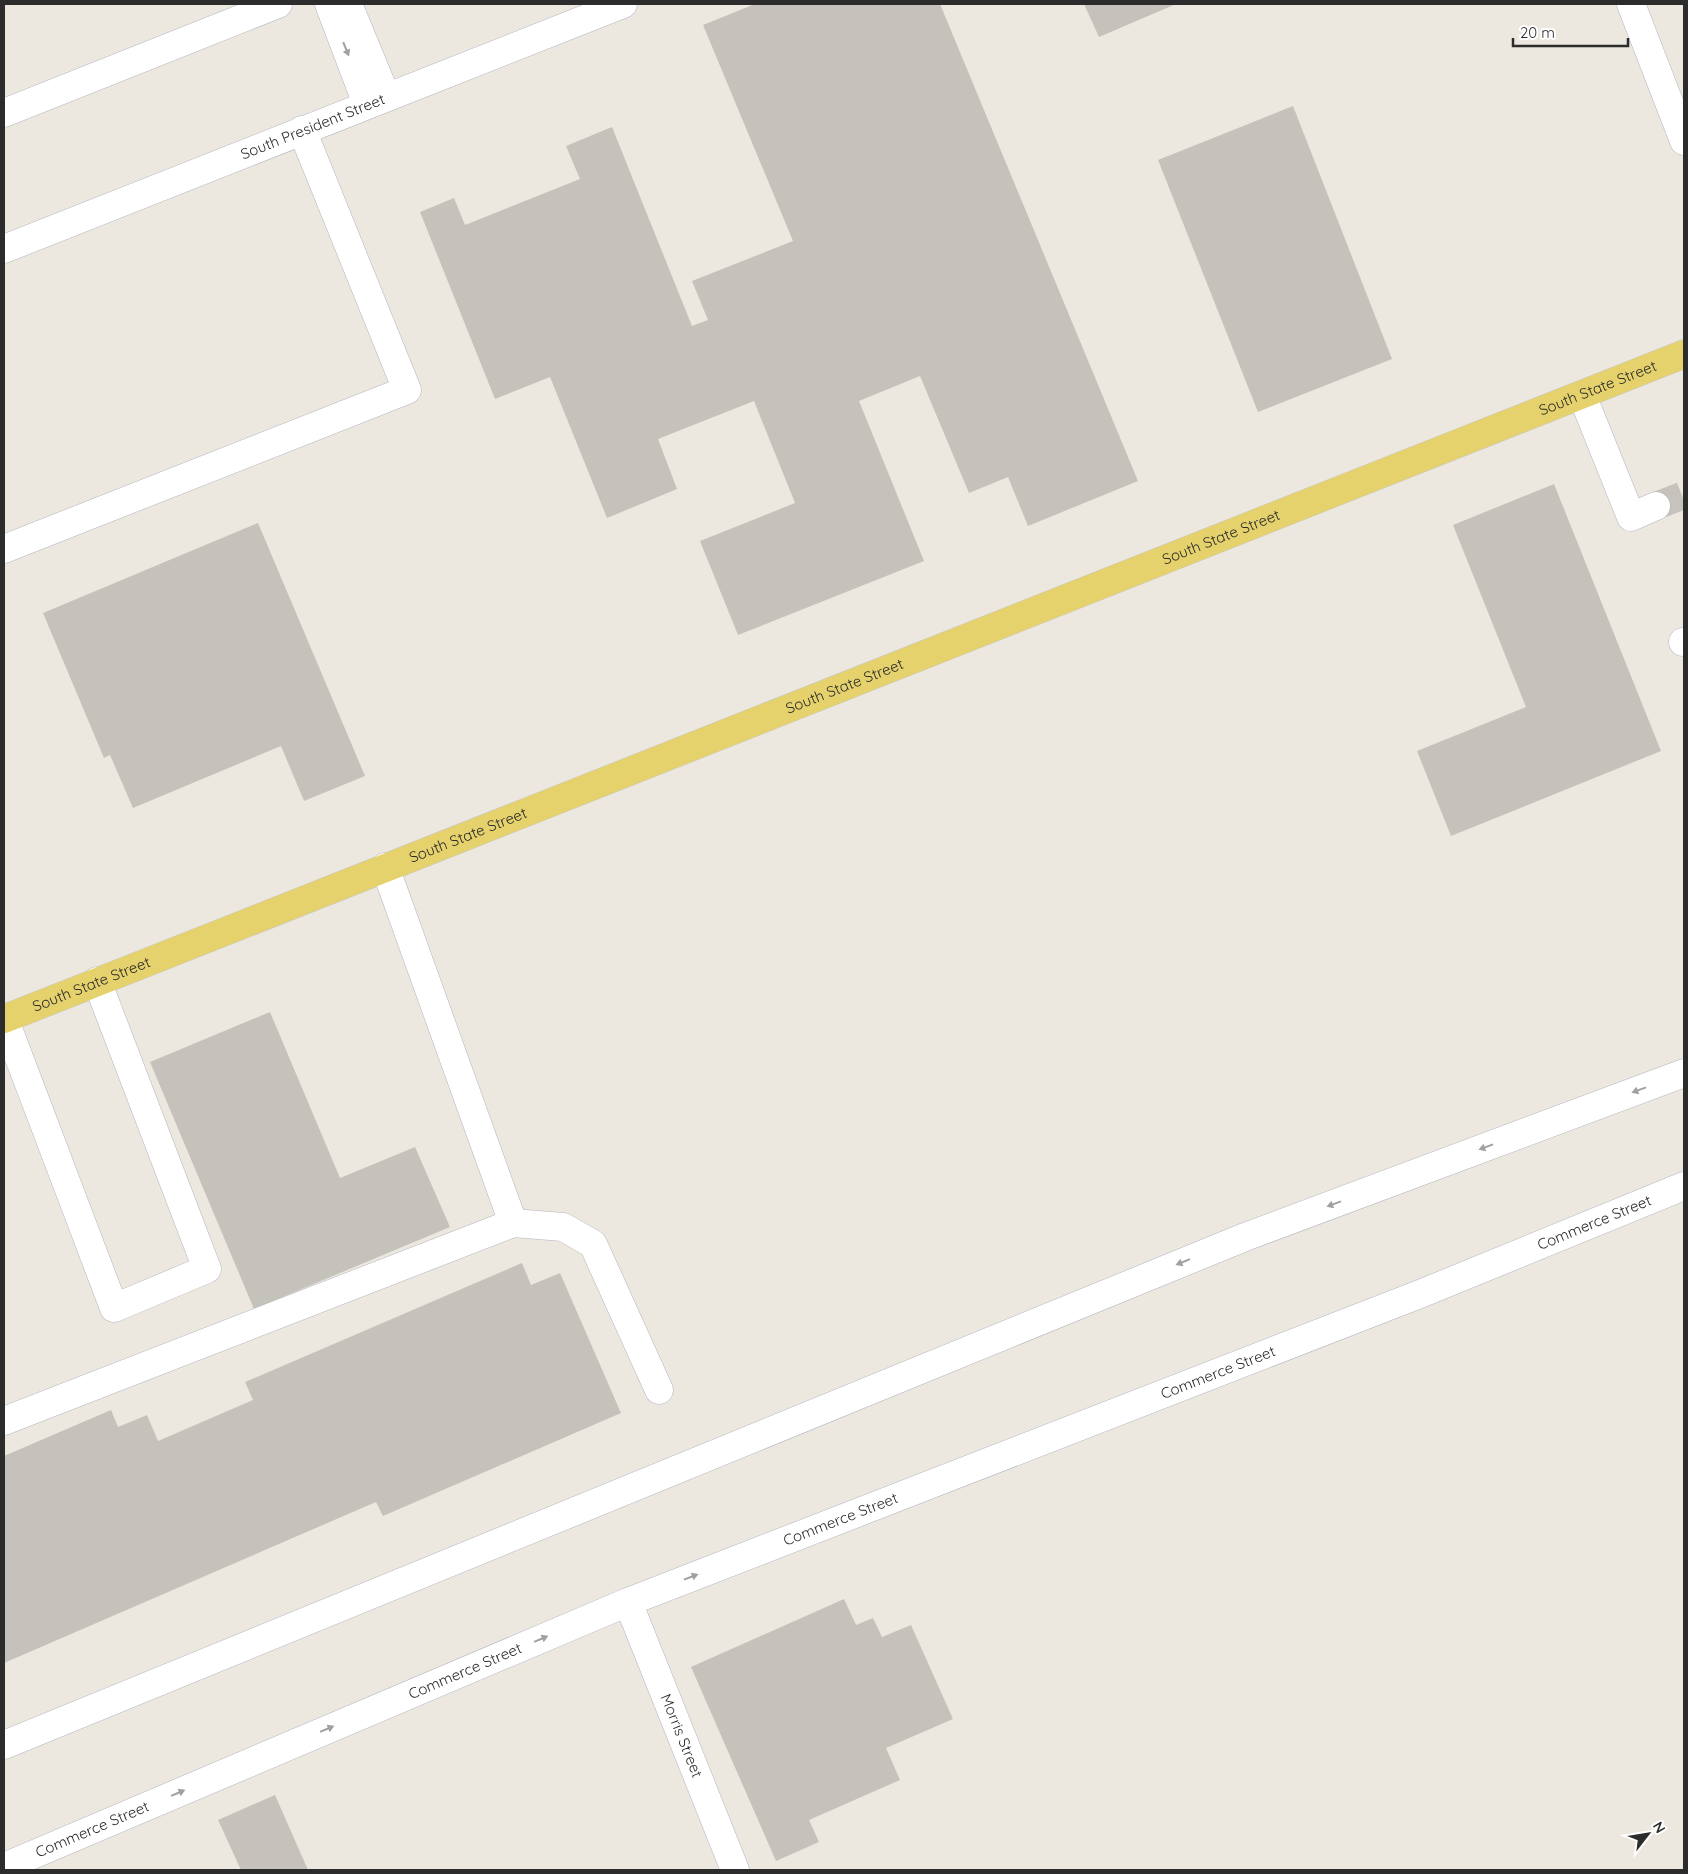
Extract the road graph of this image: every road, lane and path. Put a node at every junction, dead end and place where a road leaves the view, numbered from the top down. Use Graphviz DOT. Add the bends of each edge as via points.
graph roads {
  1 [pos="278,4"];
  2 [pos="329,4"];
  3 [pos="348,4"];
  4 [pos="623,4"];
  5 [pos="1631,4"];
  6 [pos="376,100"];
  7 [pos="4,112"];
  8 [pos="302,130"];
  9 [pos="1684,141"];
  10 [pos="4,250"];
  11 [pos="1683,358"];
  12 [pos="1582,394"];
  13 [pos="1656,506"];
  14 [pos="4,549"];
  15 [pos="385,867"];
  16 [pos="97,981"];
  17 [pos="4,1018"];
  18 [pos="1684,1073"];
  19 [pos="1684,1186"];
  20 [pos="513,1223"];
  21 [pos="659,1390"];
  22 [pos="4,1421"];
  23 [pos="628,1602"];
  24 [pos="4,1745"];
  25 [pos="4,1867"];
  26 [pos="735,1870"];
  1 -- 7 [label="street"];
  2 -- 6 [label="street, one-way"];
  3 -- 6 [label="street"];
  4 -- 6 [label="street, South President Street"];
  5 -- 9 [label="street"];
  6 -- 8 [label="street, South President Street"];
  8 -- 10 [label="street, South President Street"];
  8 -- 14 [label="street" via="407,390"];
  11 -- 12 [label="main road, South State Street"];
  12 -- 13 [label="street" via="1631,517"];
  12 -- 15 [label="main road, South State Street"];
  15 -- 16 [label="main road, South State Street"];
  15 -- 20 [label="street"];
  16 -- 17 [label="main road, South State Street"];
  16 -- 17 [label="street" via="207,1269 114,1308"];
  18 -- 24 [label="street, one-way" via="1245,1237"];
  23 -- 19 [label="street, Commerce Street, one-way" via="1420,1294"];
  20 -- 21 [label="street" via="563,1227 592,1244"];
  20 -- 22 [label="street"];
  25 -- 23 [label="street, Commerce Street, one-way"];
  23 -- 26 [label="street, Morris Street"];
}
